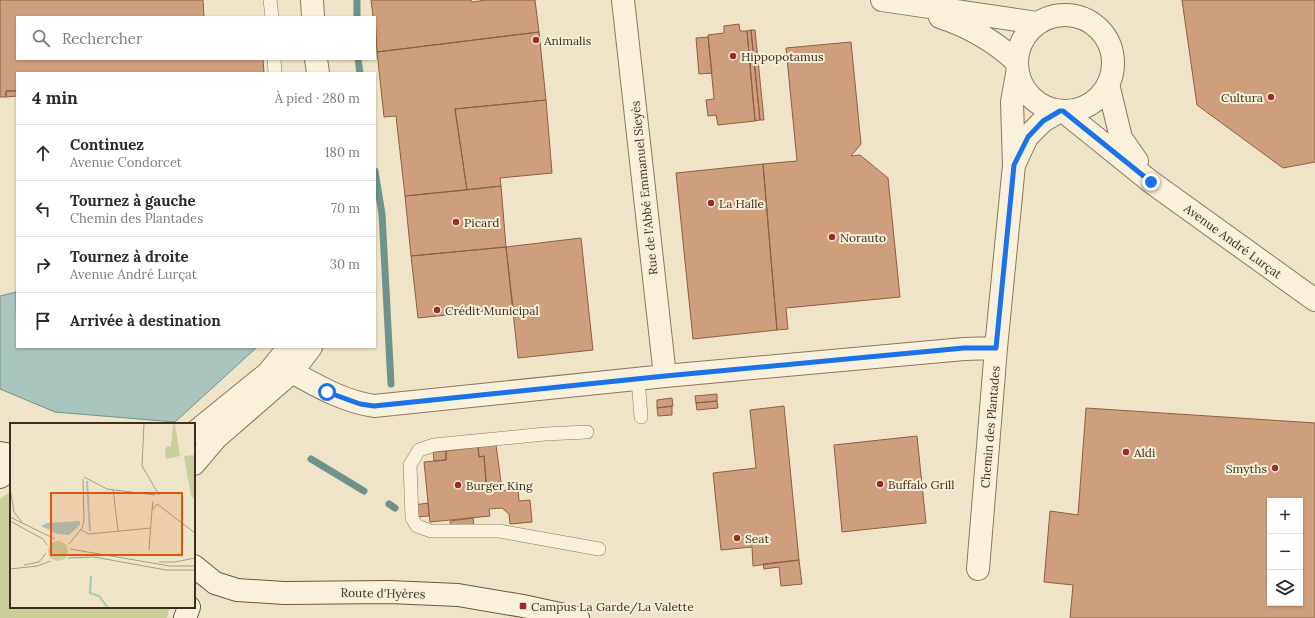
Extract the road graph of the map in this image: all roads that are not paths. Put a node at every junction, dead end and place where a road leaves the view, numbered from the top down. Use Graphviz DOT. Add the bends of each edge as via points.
graph roads {
  1 [pos="270,0"];
  2 [pos="298,0"];
  3 [pos="312,0"];
  4 [pos="623,0"];
  5 [pos="1064,0"];
  6 [pos="891,1"];
  7 [pos="983,7"];
  8 [pos="272,16"];
  9 [pos="299,16"];
  10 [pos="313,16"];
  11 [pos="1079,16"];
  12 [pos="1037,23"];
  13 [pos="274,60"];
  14 [pos="302,60"];
  15 [pos="316,60"];
  16 [pos="1017,68"];
  17 [pos="275,72"];
  18 [pos="303,72"];
  19 [pos="318,72"];
  20 [pos="1108,84"];
  21 [pos="1062,111"];
  22 [pos="1014,165"];
  23 [pos="1151,182"];
  24 [pos="1315,300"];
  25 [pos="288,348"];
  26 [pos="310,348"];
  27 [pos="996,348"];
  28 [pos="292,372"];
  29 [pos="665,376"];
  30 [pos="638,379"];
  31 [pos="641,417"];
  32 [pos="195,432"];
  33 [pos="587,432"];
  34 [pos="0,453"];
  35 [pos="10,455"];
  36 [pos="195,463"];
  37 [pos="10,471"];
  38 [pos="0,477"];
  39 [pos="599,549"];
  40 [pos="195,567"];
  41 [pos="978,569"];
  42 [pos="189,608"];
  43 [pos="185,618"];
  44 [pos="578,618"];
  1 -- 8 [label="lane"];
  2 -- 9 [label="street"];
  3 -- 10 [label="street"];
  4 -- 29 [label="street, Rue de l'Abbé Emmanuel Sieyès"];
  5 -- 11 [label="street"];
  6 -- 7 [label="street"];
  6 -- 16 [label="street" via="960,24 1000,48"];
  7 -- 12 [label="street"];
  11 -- 12 [label="street" via="1050,16"];
  11 -- 20 [label="street" via="1094,24 1105,36 1112,52 1113,68"];
  12 -- 16 [label="street" via="1026,33 1019,46"];
  13 -- 17 [label="lane"];
  14 -- 18 [label="street"];
  15 -- 19 [label="street"];
  16 -- 21 [label="street" via="1023,88 1033,99 1046,107"];
  16 -- 22 [label="street, Chemin des Plantades" via="1012,102"];
  20 -- 21 [label="street" via="1090,104"];
  20 -- 23 [label="street, Avenue André Lurçat" via="1121,138"];
  21 -- 22 [label="street, Chemin des Plantades" via="1043,121 1028,137"];
  21 -- 23 [label="street, Avenue André Lurçat"];
  22 -- 27 [label="street, Chemin des Plantades"];
  23 -- 24 [label="street, Avenue André Lurçat"];
  25 -- 32 [label="street" via="268,373"];
  26 -- 28 [label="street"];
  27 -- 29 [label="street" via="964,348"];
  27 -- 41 [label="street, Chemin des Plantades"];
  28 -- 30 [label="street" via="327,392 360,404 374,406"];
  28 -- 36 [label="street" via="216,438"];
  29 -- 30 [label="street"];
  30 -- 31 [label="lane"];
  33 -- 39 [label="lane" via="434,445 419,450 410,465 412,518 417,526 430,531 499,531"];
  34 -- 35 [label="street"];
  37 -- 38 [label="street"];
  40 -- 44 [label="street, Route d'Hyères" via="215,583 237,590 458,595"];
  42 -- 43 [label="street"];
}
